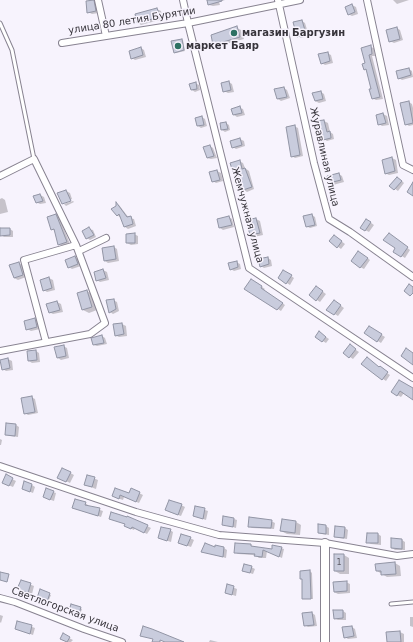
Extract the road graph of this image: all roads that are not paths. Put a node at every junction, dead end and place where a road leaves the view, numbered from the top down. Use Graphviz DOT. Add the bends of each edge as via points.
graph roads {
  1 [pos="98,0"];
  2 [pos="183,0"];
  3 [pos="300,0"];
  4 [pos="367,0"];
  5 [pos="278,2"];
  6 [pos="0,23"];
  7 [pos="188,23"];
  8 [pos="106,36"];
  9 [pos="62,43"];
  10 [pos="34,159"];
  11 [pos="413,170"];
  12 [pos="0,176"];
  13 [pos="106,238"];
  14 [pos="76,245"];
  15 [pos="79,251"];
  16 [pos="413,277"];
  17 [pos="46,342"];
  18 [pos="0,351"];
  19 [pos="413,378"];
  20 [pos="0,466"];
  21 [pos="325,543"];
  22 [pos="413,554"];
  23 [pos="0,598"];
  24 [pos="413,602"];
  25 [pos="392,604"];
  26 [pos="122,642"];
  27 [pos="325,642"];
  1 -- 8 [label="street"];
  2 -- 7 [label="street, Жемчужная улица"];
  3 -- 5 [label="street, улица 80 летия Бурятии"];
  4 -- 11 [label="street" via="403,165"];
  5 -- 7 [label="street, улица 80 летия Бурятии"];
  5 -- 16 [label="street, Журавлиная улица" via="329,220"];
  6 -- 10 [label="lane" via="14,50"];
  7 -- 8 [label="street, улица 80 летия Бурятии"];
  7 -- 19 [label="street, Жемчужная улица" via="249,268"];
  8 -- 9 [label="street, улица 80 летия Бурятии"];
  10 -- 12 [label="street"];
  10 -- 14 [label="street"];
  13 -- 15 [label="street"];
  14 -- 15 [label="street"];
  14 -- 17 [label="street" via="24,260"];
  15 -- 17 [label="street" via="105,323 90,334"];
  17 -- 18 [label="street"];
  20 -- 21 [label="street" via="136,512 219,535"];
  21 -- 22 [label="street" via="397,556"];
  21 -- 27 [label="street"];
  23 -- 26 [label="street, Светлогорская улица"];
  24 -- 25 [label="lane"];
}
